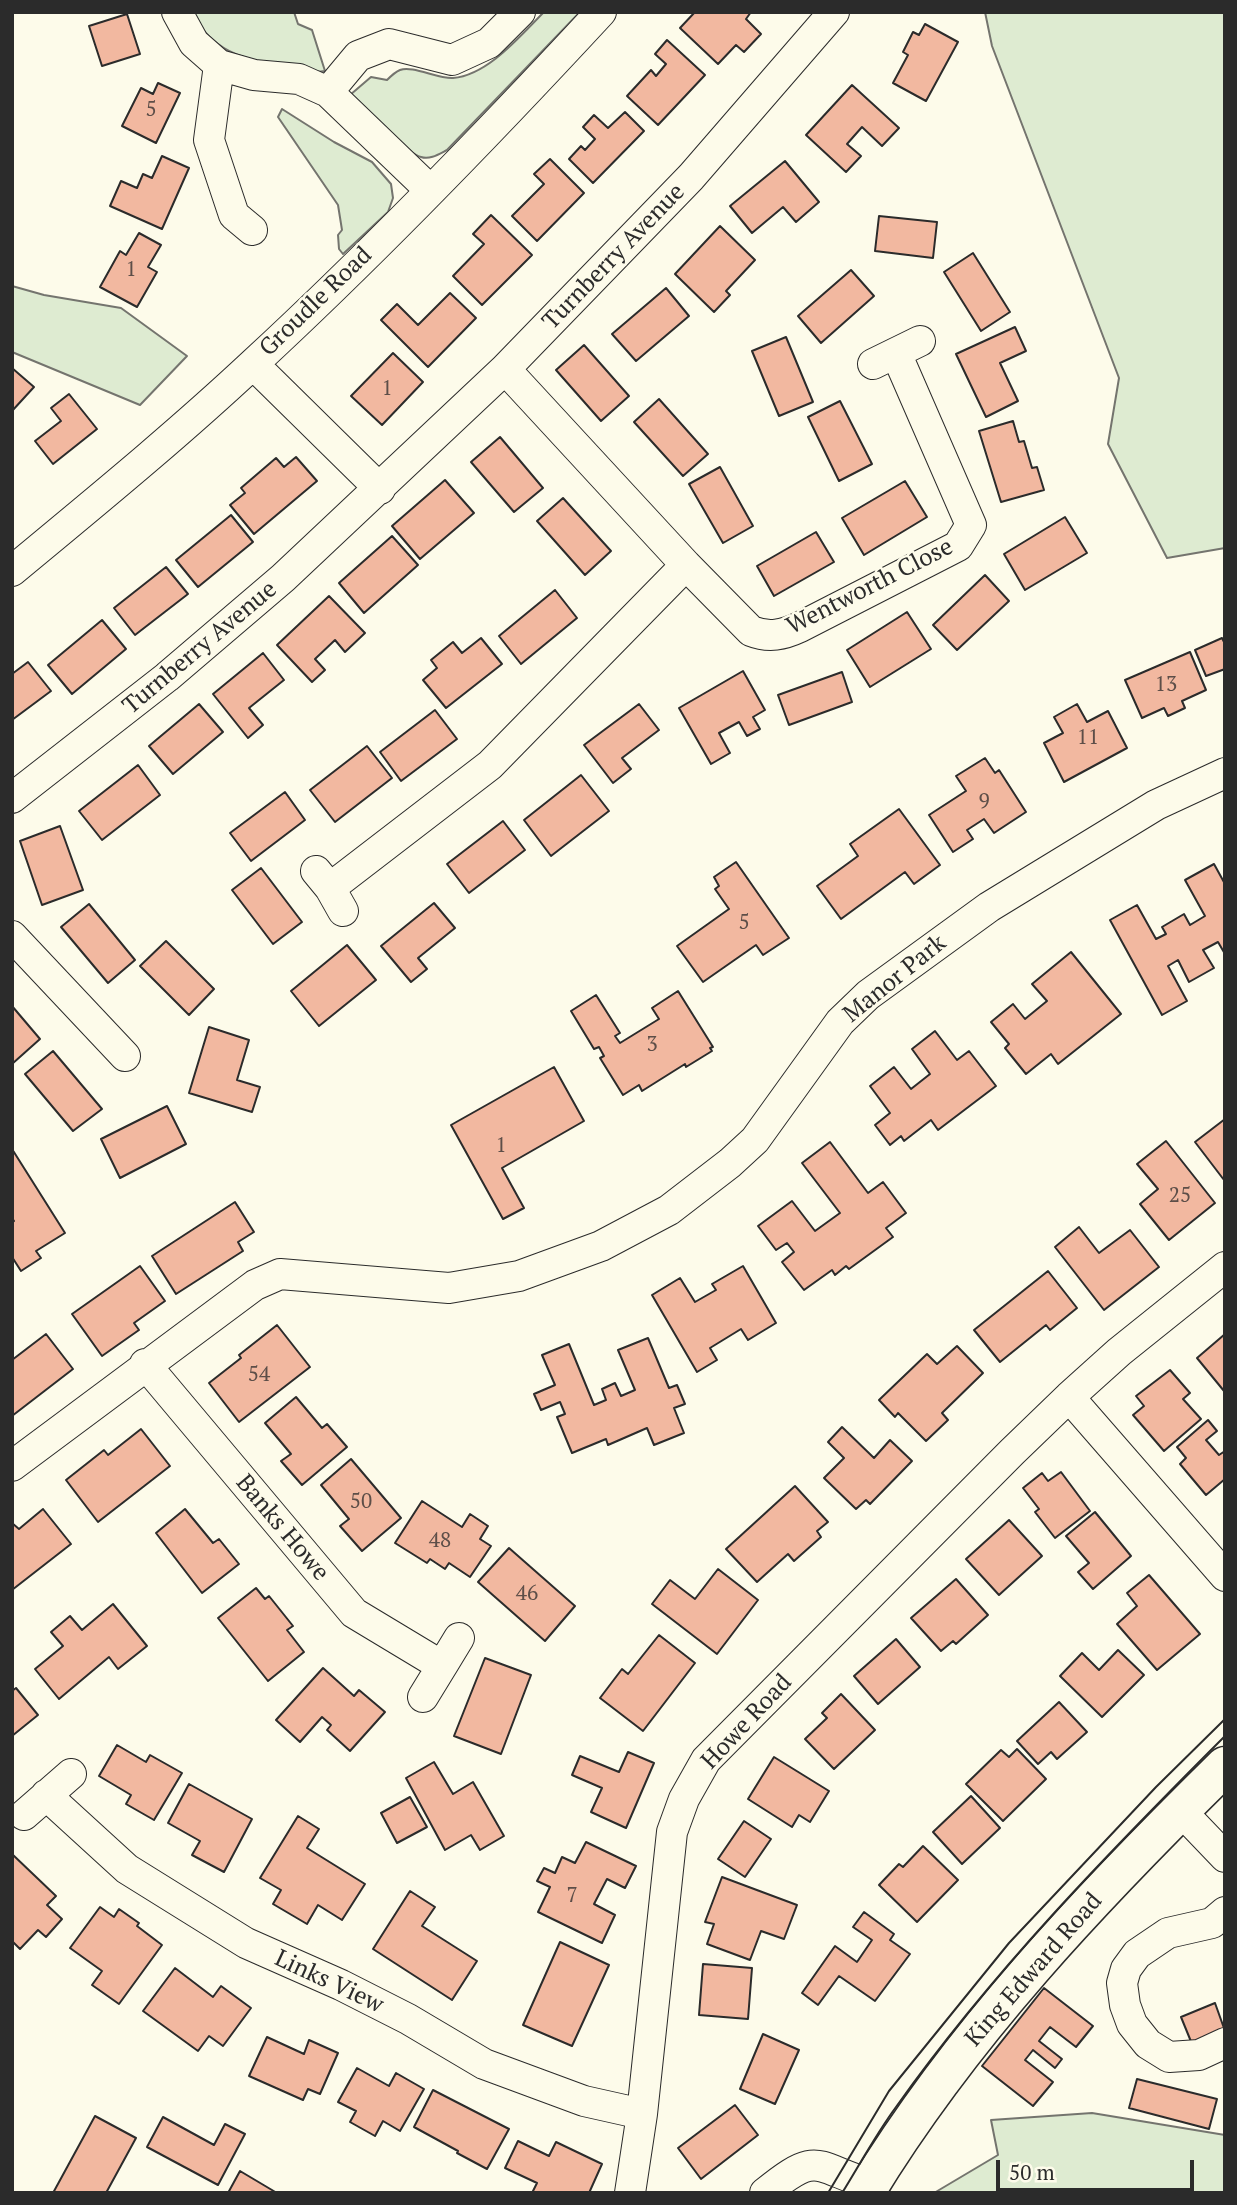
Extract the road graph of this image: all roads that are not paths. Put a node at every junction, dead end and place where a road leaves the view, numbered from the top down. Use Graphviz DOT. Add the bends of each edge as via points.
graph roads {
  1 [pos="177,12"];
  2 [pos="520,12"];
  3 [pos="601,12"];
  4 [pos="834,12"];
  5 [pos="219,65"];
  6 [pos="327,92"];
  7 [pos="430,190"];
  8 [pos="252,230"];
  9 [pos="896,353"];
  10 [pos="253,364"];
  11 [pos="505,369"];
  12 [pos="380,489"];
  13 [pos="15,562"];
  14 [pos="686,565"];
  15 [pos="1225,773"];
  16 [pos="12,798"];
  17 [pos="330,890"];
  18 [pos="12,936"];
  19 [pos="125,1056"];
  20 [pos="1225,1268"];
  21 [pos="145,1364"];
  22 [pos="1069,1397"];
  23 [pos="12,1466"];
  24 [pos="1225,1576"];
  25 [pos="459,1638"];
  26 [pos="442,1666"];
  27 [pos="423,1698"];
  28 [pos="1225,1766"];
  29 [pos="71,1774"];
  30 [pos="46,1795"];
  31 [pos="1180,1810"];
  32 [pos="24,1815"];
  33 [pos="1225,1857"];
  34 [pos="1225,1912"];
  35 [pos="1225,2043"];
  36 [pos="642,2113"];
  37 [pos="868,2188"];
  38 [pos="630,2193"];
  39 [pos="765,2193"];
  1 -- 5 [label="street" via="194,43"];
  2 -- 6 [label="street" via="489,43 452,60 389,44 358,56"];
  3 -- 7 [label="street, Groudle Road"];
  4 -- 11 [label="street, Turnberry Avenue" via="691,177"];
  5 -- 6 [label="street" via="254,75 299,79"];
  5 -- 8 [label="street" via="209,140 234,215"];
  6 -- 7 [label="street"];
  7 -- 10 [label="street, Groudle Road"];
  9 -- 14 [label="street, Wentworth Close" via="971,525 958,546 784,634 751,631"];
  10 -- 12 [label="street"];
  10 -- 13 [label="street, Groudle Road"];
  11 -- 12 [label="street, Turnberry Avenue"];
  11 -- 14 [label="street, Wentworth Close"];
  12 -- 16 [label="street, Turnberry Avenue" via="178,668"];
  14 -- 17 [label="street" via="490,765"];
  15 -- 21 [label="street, Manor Park" via="1156,805 989,907 868,995 840,1022 755,1140 669,1210 601,1246 519,1276 449,1288 280,1274 255,1285"];
  18 -- 19 [label="street"];
  20 -- 22 [label="street, Howe Road"];
  21 -- 23 [label="street"];
  21 -- 26 [label="street, Banks Howe" via="354,1613"];
  22 -- 24 [label="street"];
  22 -- 36 [label="street, Howe Road" via="706,1760 672,1832"];
  25 -- 26 [label="street"];
  26 -- 27 [label="street"];
  28 -- 31 [label="main road, King Edward Road"];
  29 -- 30 [label="street"];
  30 -- 32 [label="street"];
  30 -- 36 [label="street, Links View" via="127,1869 246,1943 341,1984 484,2064 584,2101"];
  31 -- 33 [label="street"];
  31 -- 37 [label="main road, King Edward Road" via="1006,1999 929,2098"];
  34 -- 35 [label="street" via="1212,1923 1168,1933 1137,1954 1122,1983 1132,2024 1148,2044 1170,2057 1199,2055"];
  36 -- 38 [label="street, Howe Road"];
  37 -- 39 [label="street" via="813,2164"];
}
